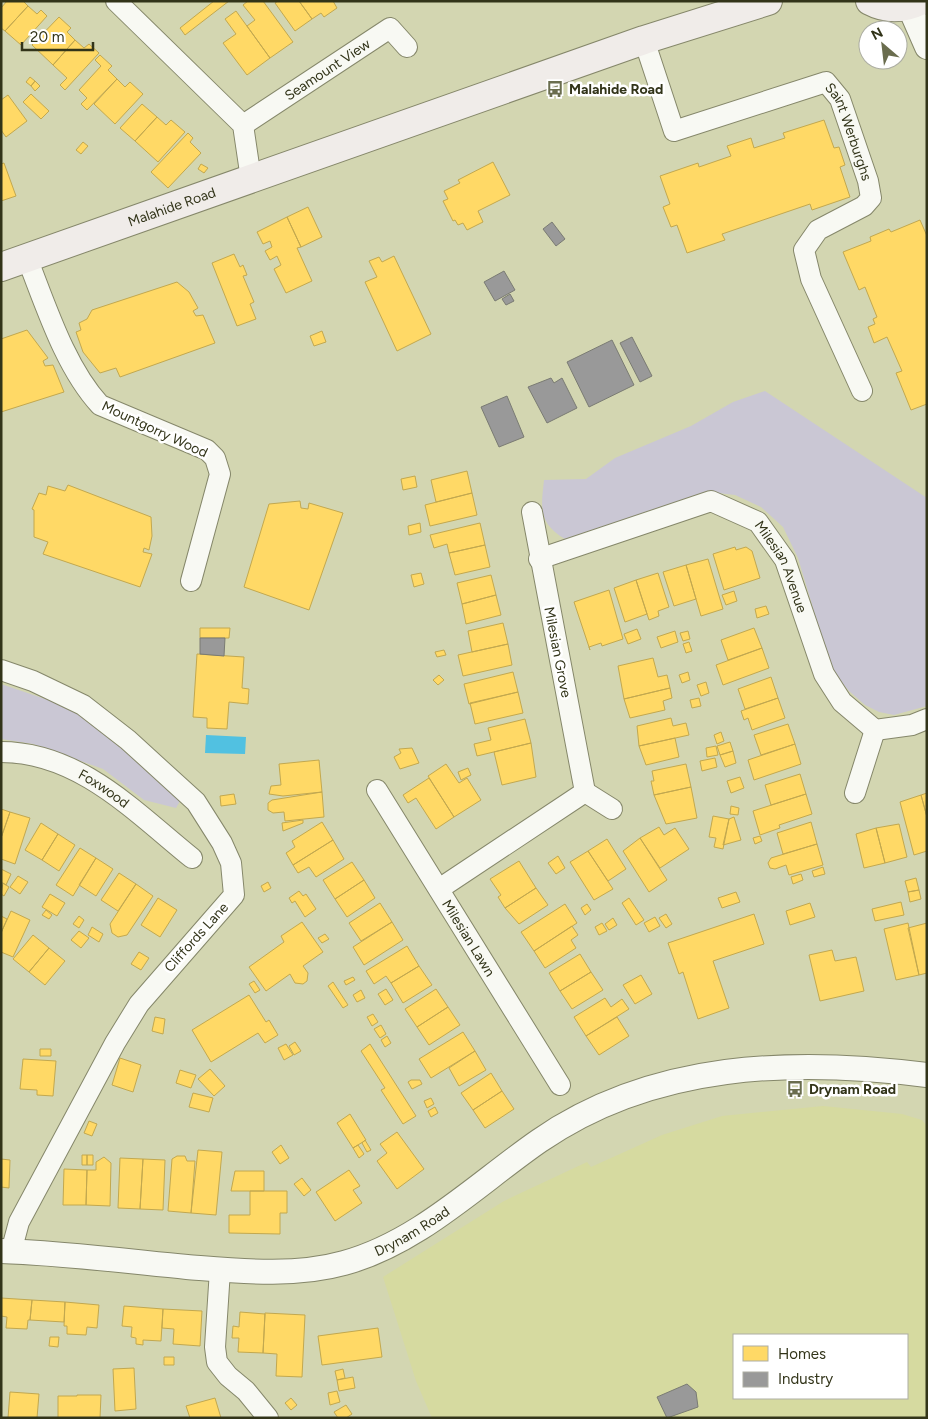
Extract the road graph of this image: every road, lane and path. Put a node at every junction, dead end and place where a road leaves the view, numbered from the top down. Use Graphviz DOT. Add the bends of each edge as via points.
graph roads {
  1 [pos="116,1"];
  2 [pos="768,1"];
  3 [pos="870,1"];
  4 [pos="915,4"];
  5 [pos="644,40"];
  6 [pos="927,47"];
  7 [pos="407,48"];
  8 [pos="244,125"];
  9 [pos="251,179"];
  10 [pos="27,258"];
  11 [pos="1,267"];
  12 [pos="862,391"];
  13 [pos="532,512"];
  14 [pos="539,559"];
  15 [pos="191,581"];
  16 [pos="1,670"];
  17 [pos="927,719"];
  18 [pos="876,730"];
  19 [pos="1,752"];
  20 [pos="377,790"];
  21 [pos="585,792"];
  22 [pos="856,793"];
  23 [pos="612,809"];
  24 [pos="192,858"];
  25 [pos="439,889"];
  26 [pos="927,1075"];
  27 [pos="560,1085"];
  28 [pos="6,1252"];
  29 [pos="220,1270"];
  30 [pos="268,1418"];
  1 -- 8 [label="street"];
  2 -- 5 [label="main road, Malahide Road"];
  3 -- 4 [label="main road" via="893,8"];
  4 -- 6 [label="street"];
  5 -- 9 [label="main road, Malahide Road"];
  5 -- 12 [label="street, Saint Werburghs" via="674,131 826,82 840,99 871,198 864,206 818,230 804,250 811,279"];
  7 -- 8 [label="street, Seamount View" via="390,28"];
  8 -- 9 [label="street"];
  9 -- 10 [label="main road, Malahide Road"];
  10 -- 11 [label="main road, Malahide Road"];
  10 -- 15 [label="street, Mountgorry Wood" via="77,375 100,405 207,450 215,458 220,474"];
  13 -- 14 [label="street, Milesian Grove"];
  14 -- 18 [label="street, Milesian Avenue" via="711,501 758,522 785,560 824,674 842,702"];
  14 -- 21 [label="street, Milesian Grove"];
  16 -- 28 [label="street, Cliffords Lane" via="83,705 128,740 196,802 231,863 234,895 139,1004 19,1222"];
  17 -- 18 [label="street" via="912,725"];
  18 -- 22 [label="street"];
  19 -- 24 [label="street, Foxwood" via="43,757 92,779"];
  20 -- 25 [label="street, Milesian Lawn"];
  21 -- 23 [label="street"];
  21 -- 25 [label="street"];
  25 -- 27 [label="street, Milesian Lawn"];
  26 -- 29 [label="street, Drynam Road" via="798,1066 732,1070 667,1082 607,1102 574,1119 408,1236 377,1252 311,1269"];
  28 -- 29 [label="street, Drynam Road"];
  29 -- 30 [label="street" via="217,1362"];
}
